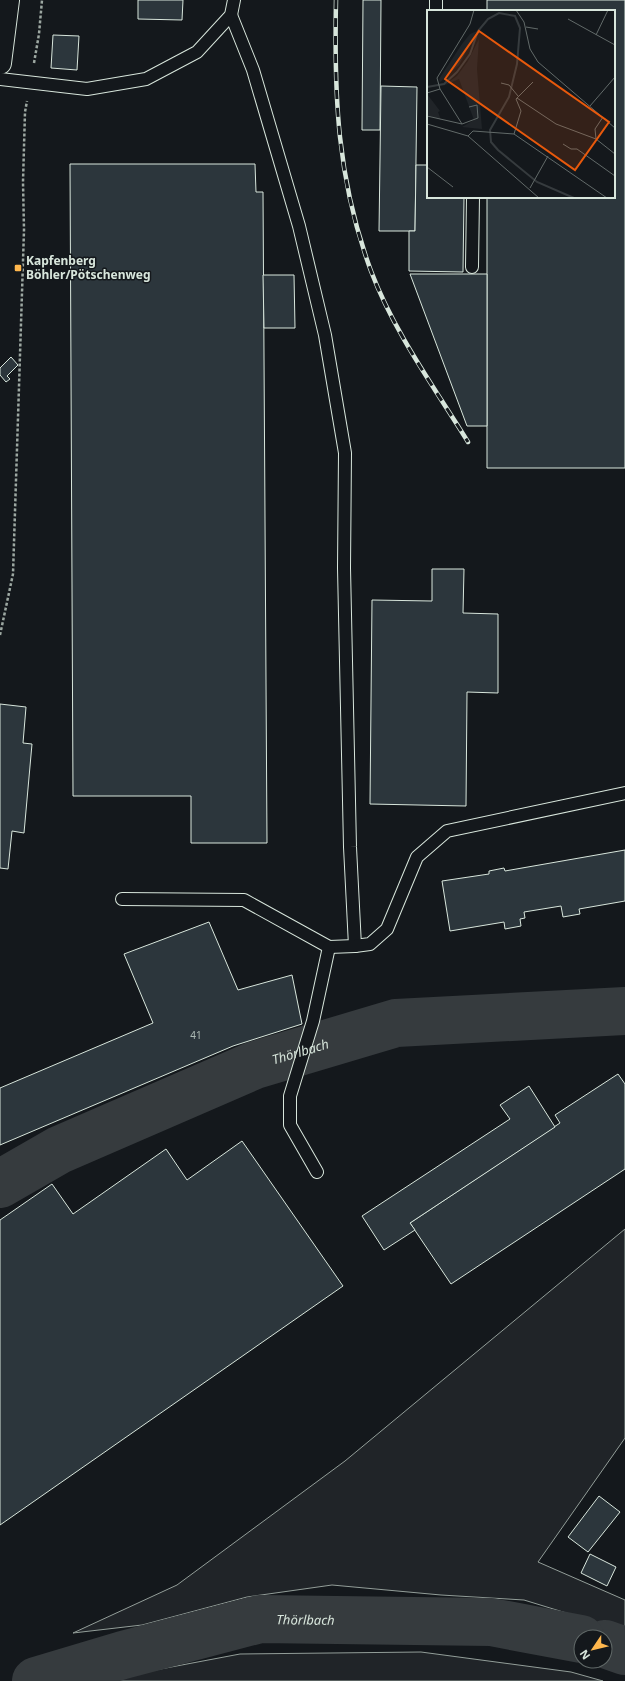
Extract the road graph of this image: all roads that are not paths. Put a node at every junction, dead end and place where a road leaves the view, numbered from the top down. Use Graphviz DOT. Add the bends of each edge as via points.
graph roads {
  1 [pos="8,0"];
  2 [pos="234,0"];
  3 [pos="231,16"];
  4 [pos="0,63"];
  5 [pos="0,79"];
  6 [pos="473,198"];
  7 [pos="472,267"];
  8 [pos="625,793"];
  9 [pos="122,899"];
  10 [pos="354,946"];
  11 [pos="329,947"];
  12 [pos="316,1172"];
  1 -- 4 [label="main road"];
  2 -- 3 [label="lane"];
  3 -- 5 [label="lane" via="197,52 146,79 87,89"];
  3 -- 10 [label="lane" via="253,70 299,226 326,335 345,453 344,584"];
  6 -- 7 [label="lane"];
  8 -- 10 [label="lane" via="447,831 417,857 387,929 370,944"];
  9 -- 11 [label="lane" via="244,900"];
  10 -- 11 [label="lane"];
  11 -- 12 [label="lane" via="313,1021 290,1096 290,1125"];
}
